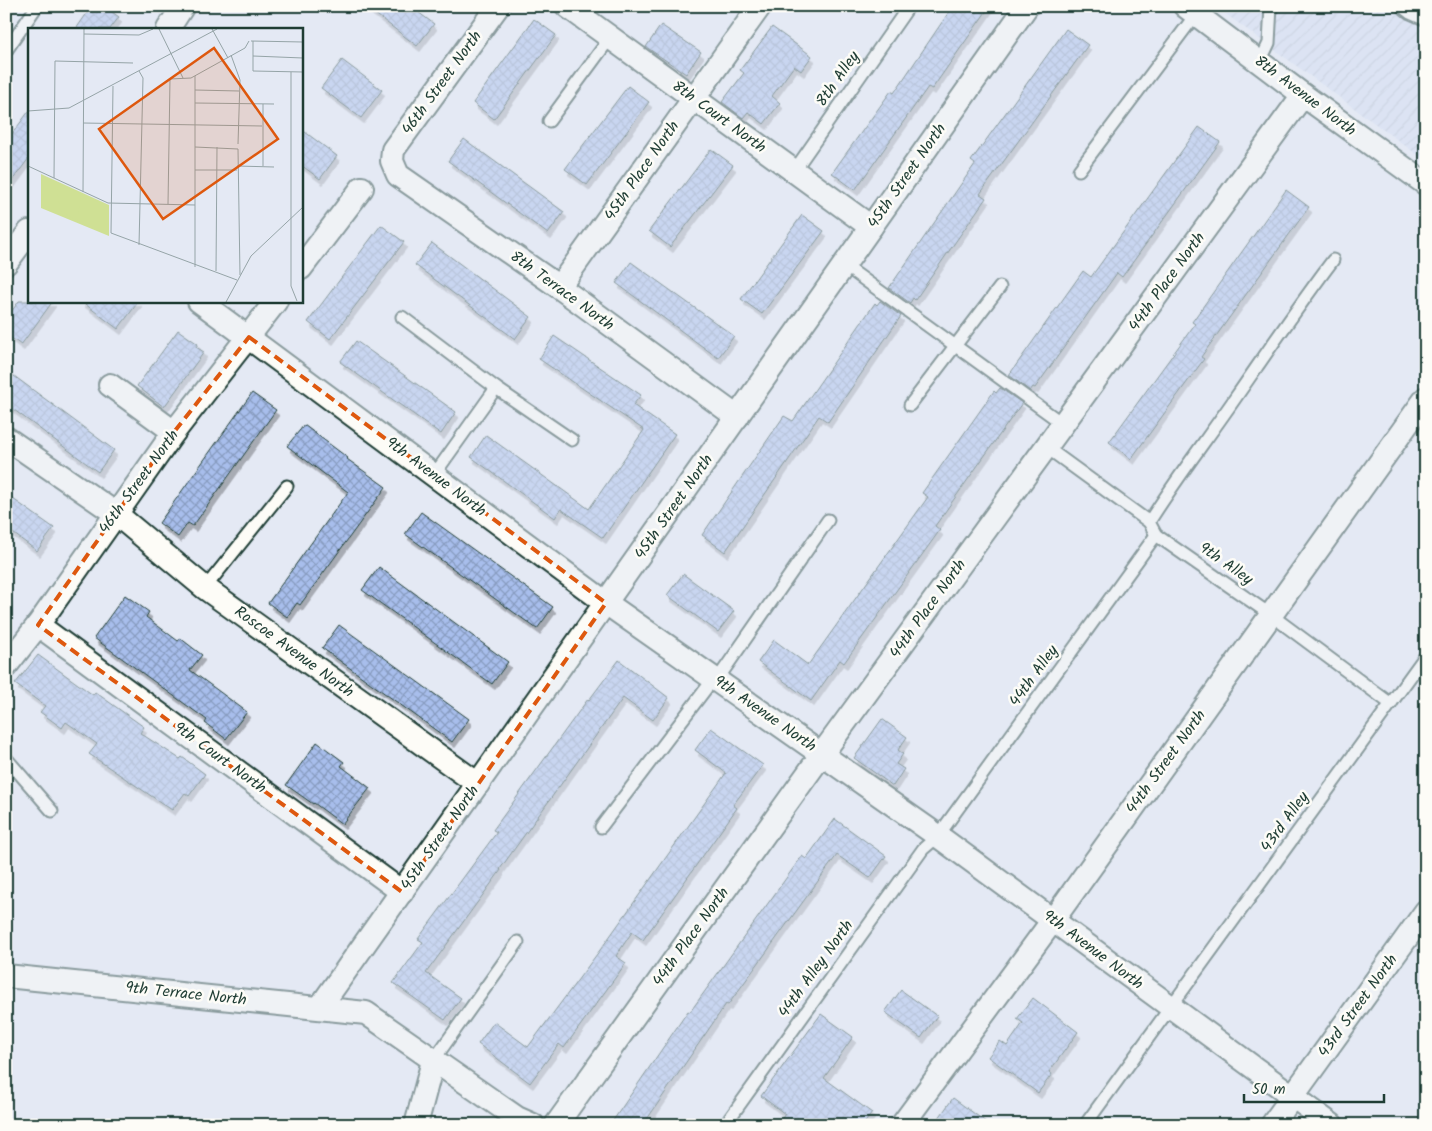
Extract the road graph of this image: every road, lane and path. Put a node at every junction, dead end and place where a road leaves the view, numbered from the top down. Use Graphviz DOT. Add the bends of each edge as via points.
graph roads {
  1 [pos="37,6"];
  2 [pos="183,6"];
  3 [pos="566,6"];
  4 [pos="760,6"];
  5 [pos="909,6"];
  6 [pos="1027,6"];
  7 [pos="1271,6"];
  8 [pos="1401,6"];
  9 [pos="493,8"];
  10 [pos="1191,10"];
  11 [pos="1426,20"];
  12 [pos="169,28"];
  13 [pos="610,38"];
  14 [pos="6,51"];
  15 [pos="1260,62"];
  16 [pos="1302,95"];
  17 [pos="694,98"];
  18 [pos="549,121"];
  19 [pos="392,161"];
  20 [pos="1079,170"];
  21 [pos="794,171"];
  22 [pos="1426,184"];
  23 [pos="362,188"];
  24 [pos="871,227"];
  25 [pos="28,233"];
  26 [pos="1333,260"];
  27 [pos="6,263"];
  28 [pos="844,265"];
  29 [pos="302,267"];
  30 [pos="559,287"];
  31 [pos="1000,287"];
  32 [pos="200,302"];
  33 [pos="275,302"];
  34 [pos="402,317"];
  35 [pos="249,337"];
  36 [pos="956,346"];
  37 [pos="110,385"];
  38 [pos="496,388"];
  39 [pos="1426,398"];
  40 [pos="910,405"];
  41 [pos="737,417"];
  42 [pos="1063,424"];
  43 [pos="174,432"];
  44 [pos="6,438"];
  45 [pos="572,440"];
  46 [pos="1046,447"];
  47 [pos="434,475"];
  48 [pos="286,486"];
  49 [pos="115,513"];
  50 [pos="828,520"];
  51 [pos="1148,522"];
  52 [pos="1156,535"];
  53 [pos="205,588"];
  54 [pos="606,603"];
  55 [pos="1271,615"];
  56 [pos="38,624"];
  57 [pos="1426,655"];
  58 [pos="6,666"];
  59 [pos="715,679"];
  60 [pos="1390,704"];
  61 [pos="822,754"];
  62 [pos="6,758"];
  63 [pos="478,784"];
  64 [pos="52,812"];
  65 [pos="602,827"];
  66 [pos="938,836"];
  67 [pos="402,892"];
  68 [pos="1426,911"];
  69 [pos="1053,920"];
  70 [pos="518,942"];
  71 [pos="6,976"];
  72 [pos="320,1007"];
  73 [pos="1170,1007"];
  74 [pos="433,1061"];
  75 [pos="1294,1095"];
  76 [pos="525,1122"];
  77 [pos="416,1125"];
  78 [pos="556,1125"];
  79 [pos="725,1125"];
  80 [pos="902,1125"];
  81 [pos="1085,1125"];
  82 [pos="1272,1125"];
  83 [pos="1332,1125"];
  1 -- 14 [label="lane"];
  2 -- 12 [label="street"];
  3 -- 13 [label="street, 8th Court North"];
  4 -- 17 [label="street, 45th Place North"];
  5 -- 21 [label="lane, 8th Alley"];
  6 -- 24 [label="street, 45th Street North"];
  7 -- 15 [label="lane" via="1270,43"];
  8 -- 11 [label="lane"];
  9 -- 19 [label="street, 46th Street North" via="393,150"];
  10 -- 15 [label="street, 8th Avenue North"];
  10 -- 20 [label="lane"];
  13 -- 17 [label="street, 8th Court North"];
  13 -- 18 [label="lane"];
  15 -- 16 [label="street, 8th Avenue North"];
  16 -- 22 [label="street, 8th Avenue North"];
  16 -- 42 [label="street, 44th Place North"];
  17 -- 21 [label="street, 8th Court North"];
  17 -- 30 [label="street, 45th Place North"];
  19 -- 30 [label="street, 8th Terrace North" via="398,175"];
  21 -- 24 [label="street, 8th Court North"];
  23 -- 29 [label="street"];
  24 -- 28 [label="street, 45th Street North"];
  25 -- 27 [label="street"];
  26 -- 51 [label="lane"];
  28 -- 36 [label="lane"];
  28 -- 41 [label="street, 45th Street North"];
  30 -- 41 [label="street, 8th Terrace North"];
  31 -- 36 [label="lane"];
  32 -- 35 [label="street, 9th Avenue North"];
  33 -- 35 [label="street, 46th Street North"];
  34 -- 38 [label="lane"];
  35 -- 43 [label="street, 46th Street North"];
  35 -- 47 [label="street, 9th Avenue North"];
  36 -- 40 [label="lane"];
  36 -- 42 [label="lane"];
  37 -- 43 [label="street"];
  38 -- 45 [label="lane"];
  38 -- 47 [label="lane"];
  39 -- 55 [label="street, 44th Street North"];
  41 -- 54 [label="street, 45th Street North"];
  42 -- 46 [label="street, 44th Place North"];
  43 -- 49 [label="street, 46th Street North"];
  44 -- 49 [label="street, Roscoe Avenue North"];
  46 -- 51 [label="lane, 9th Alley"];
  46 -- 61 [label="street, 44th Place North"];
  47 -- 54 [label="street, 9th Avenue North"];
  48 -- 53 [label="lane"];
  49 -- 53 [label="street, Roscoe Avenue North"];
  49 -- 56 [label="street, 46th Street North"];
  50 -- 59 [label="lane"];
  51 -- 52 [label="lane, 9th Alley"];
  52 -- 55 [label="lane, 9th Alley"];
  52 -- 66 [label="lane, 44th Alley"];
  53 -- 63 [label="street, Roscoe Avenue North"];
  54 -- 59 [label="street, 9th Avenue North"];
  54 -- 63 [label="street, 45th Street North"];
  55 -- 60 [label="lane, 9th Alley"];
  55 -- 69 [label="street, 44th Street North"];
  56 -- 58 [label="street, 46th Street North"];
  56 -- 67 [label="street, 9th Court North"];
  57 -- 60 [label="lane, 43rd Alley"];
  59 -- 61 [label="street, 9th Avenue North"];
  59 -- 65 [label="lane"];
  60 -- 73 [label="lane, 43rd Alley"];
  61 -- 66 [label="street, 9th Avenue North"];
  61 -- 78 [label="street, 44th Place North"];
  62 -- 64 [label="lane"];
  63 -- 67 [label="street, 45th Street North"];
  66 -- 69 [label="street, 9th Avenue North"];
  66 -- 79 [label="lane, 44th Alley North" via="923,849"];
  67 -- 72 [label="street, 45th Street North"];
  68 -- 75 [label="street, 43rd Street North"];
  69 -- 73 [label="street, 9th Avenue North"];
  69 -- 80 [label="street, 44th Street North"];
  70 -- 74 [label="lane"];
  71 -- 72 [label="street, 9th Terrace North"];
  72 -- 74 [label="street, 9th Terrace North" via="366,1013"];
  73 -- 75 [label="street, 9th Avenue North"];
  73 -- 81 [label="lane, 43rd Alley"];
  74 -- 76 [label="street"];
  74 -- 77 [label="street"];
  75 -- 82 [label="street, 43rd Street North"];
  75 -- 83 [label="street, 9th Avenue North"];
}
